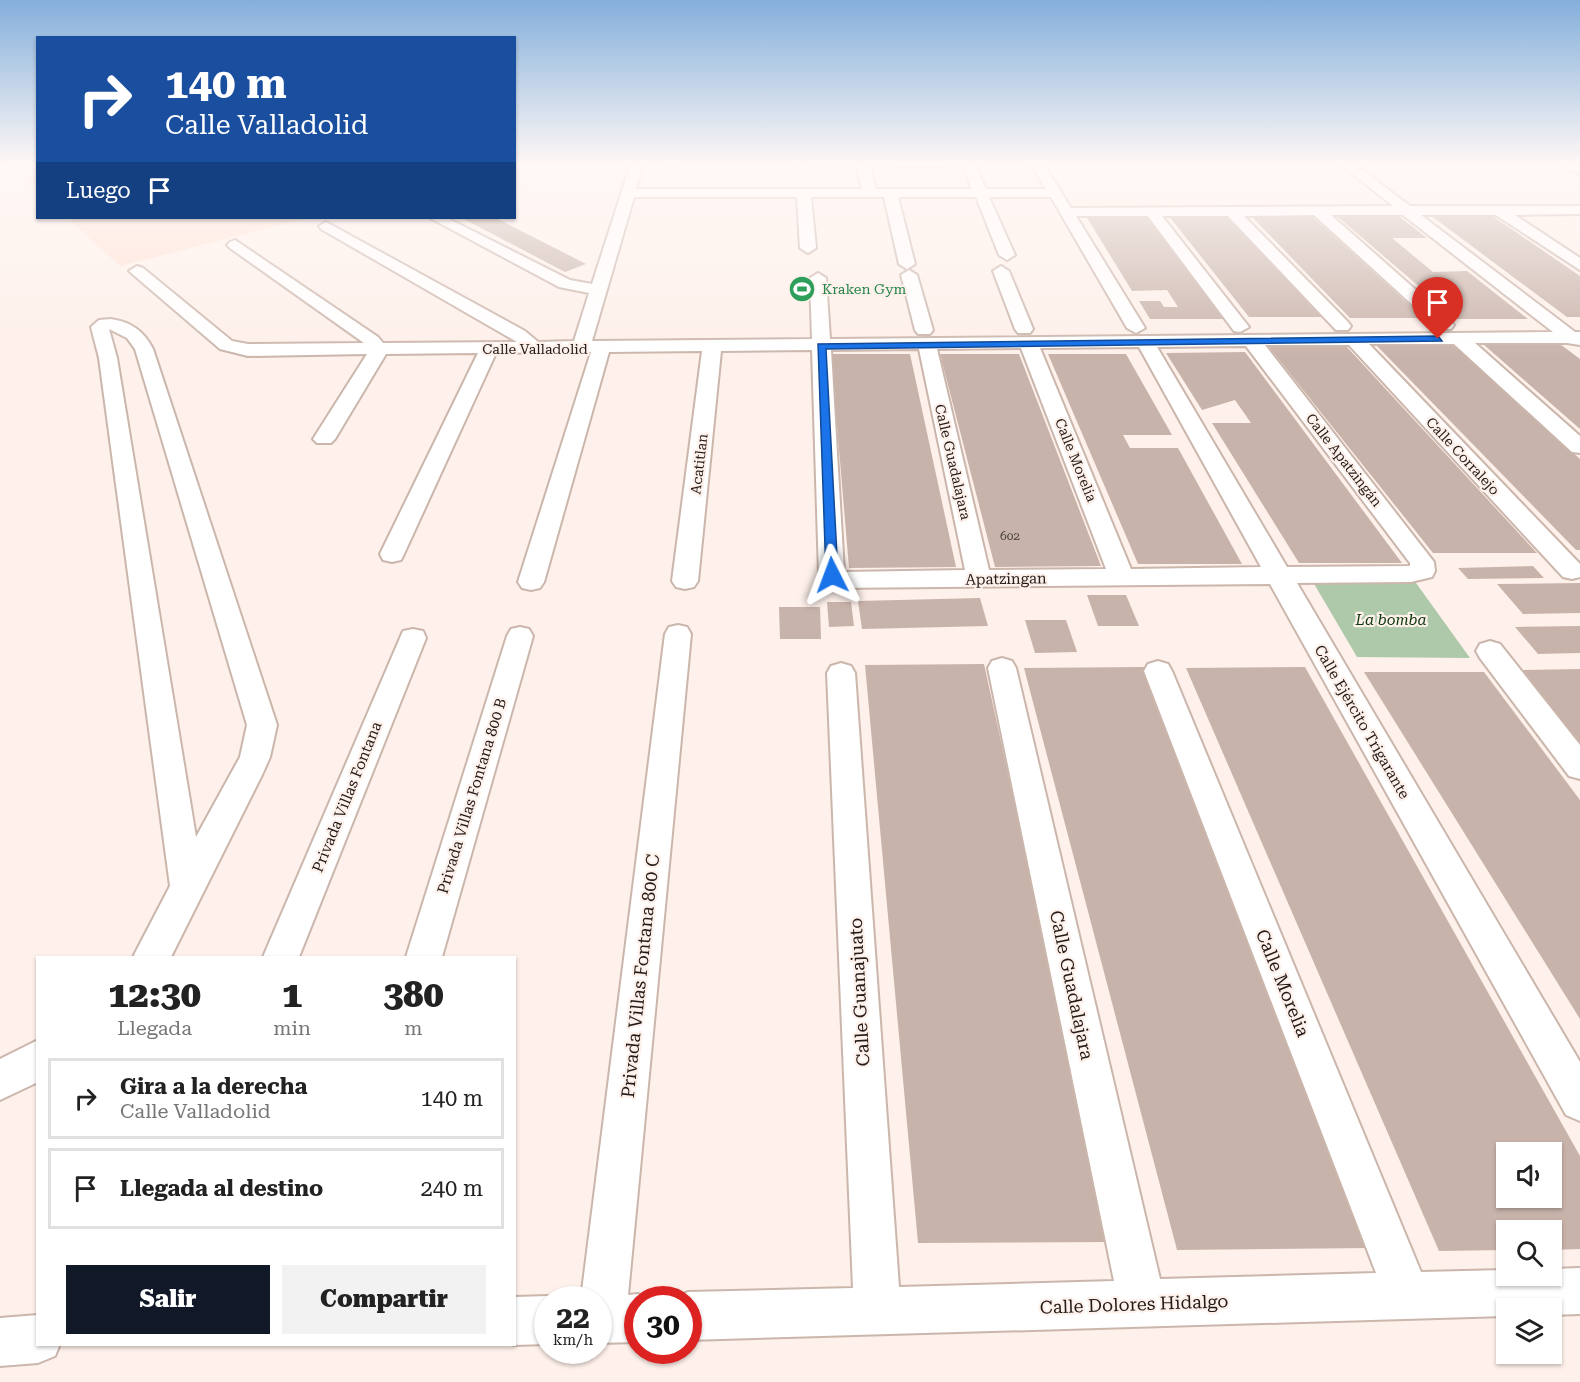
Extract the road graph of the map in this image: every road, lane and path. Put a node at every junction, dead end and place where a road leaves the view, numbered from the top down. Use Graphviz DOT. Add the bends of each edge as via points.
graph roads {
  1 [pos="329,227"];
  2 [pos="455,227"];
  3 [pos="616,227"];
  4 [pos="807,227"];
  5 [pos="898,227"];
  6 [pos="992,227"];
  7 [pos="1076,227"];
  8 [pos="1164,227"];
  9 [pos="1248,227"];
  10 [pos="1336,227"];
  11 [pos="1428,227"];
  12 [pos="1525,227"];
  13 [pos="235,246"];
  14 [pos="808,248"];
  15 [pos="1580,265"];
  16 [pos="137,271"];
  17 [pos="818,278"];
  18 [pos="598,290"];
  19 [pos="1554,324"];
  20 [pos="1452,332"];
  21 [pos="1349,333"];
  22 [pos="1246,334"];
  23 [pos="1141,335"];
  24 [pos="1578,335"];
  25 [pos="1026,336"];
  26 [pos="925,337"];
  27 [pos="821,346"];
  28 [pos="712,347"];
  29 [pos="591,348"];
  30 [pos="489,349"];
  31 [pos="533,349"];
  32 [pos="379,350"];
  33 [pos="324,439"];
  34 [pos="1580,447"];
  35 [pos="392,554"];
  36 [pos="1572,571"];
  37 [pos="1411,574"];
  38 [pos="1278,576"];
  39 [pos="1122,577"];
  40 [pos="979,579"];
  41 [pos="685,581"];
  42 [pos="531,582"];
  43 [pos="678,634"];
  44 [pos="520,636"];
  45 [pos="413,638"];
  46 [pos="1490,651"];
  47 [pos="1002,668"];
  48 [pos="1158,671"];
  49 [pos="841,673"];
  50 [pos="1580,767"];
  51 [pos="187,886"];
  52 [pos="152,956"];
  53 [pos="281,956"];
  54 [pos="424,956"];
  55 [pos="36,1061"];
  56 [pos="0,1080"];
  57 [pos="1580,1101"];
  58 [pos="1580,1291"];
  59 [pos="1408,1296"];
  60 [pos="1142,1304"];
  61 [pos="877,1311"];
  62 [pos="702,1316"];
  63 [pos="613,1318"];
  64 [pos="534,1320"];
  65 [pos="516,1321"];
  66 [pos="36,1339"];
  67 [pos="0,1342"];
  1 -- 31 [label="street" via="519,335"];
  2 -- 18 [label="street" via="565,284"];
  3 -- 18 [label="street"];
  4 -- 14 [label="street"];
  5 -- 26 [label="street, Calle Guadalajara"];
  6 -- 25 [label="street, Calle Morelia"];
  7 -- 23 [label="street, Calle Ejército Trigarante"];
  8 -- 22 [label="street, Calle Apatzingán"];
  9 -- 21 [label="street, Calle Corralejo"];
  10 -- 20 [label="street"];
  11 -- 19 [label="street"];
  12 -- 15 [label="street"];
  13 -- 32 [label="street" via="372,341"];
  16 -- 32 [label="street, Calle Valladolid" via="226,345 248,350"];
  17 -- 27 [label="street"];
  18 -- 29 [label="street"];
  19 -- 20 [label="street, Calle Valladolid"];
  19 -- 24 [label="street, Calle Valladolid"];
  20 -- 21 [label="street, Calle Valladolid"];
  20 -- 24 [label="street, Calle Valladolid"];
  20 -- 34 [label="street"];
  21 -- 22 [label="street, Calle Valladolid"];
  21 -- 36 [label="street, Calle Corralejo"];
  22 -- 23 [label="street, Calle Valladolid"];
  22 -- 37 [label="street, Calle Apatzingán" via="1422,562 1423,571"];
  23 -- 25 [label="street, Calle Valladolid"];
  23 -- 38 [label="street, Calle Ejército Trigarante"];
  25 -- 26 [label="street, Calle Valladolid"];
  25 -- 39 [label="street, Calle Morelia"];
  26 -- 27 [label="street, Calle Valladolid"];
  26 -- 40 [label="street, Calle Guadalajara"];
  27 -- 28 [label="street, Calle Valladolid"];
  27 -- 40 [label="street, Apatzingan" via="832,575 844,580"];
  28 -- 29 [label="street, Calle Valladolid"];
  28 -- 41 [label="street, Acatitlan"];
  29 -- 31 [label="street, Calle Valladolid"];
  29 -- 42 [label="street"];
  30 -- 31 [label="street, Calle Valladolid"];
  30 -- 32 [label="street, Calle Valladolid"];
  30 -- 35 [label="street"];
  32 -- 33 [label="street"];
  37 -- 38 [label="street, Apatzingan"];
  38 -- 39 [label="street, Apatzingan"];
  38 -- 57 [label="street, Calle Ejército Trigarante"];
  39 -- 40 [label="street, Apatzingan"];
  43 -- 63 [label="street, Privada Villas Fontana 800 C"];
  44 -- 54 [label="street, Privada Villas Fontana 800 B"];
  45 -- 53 [label="street, Privada Villas Fontana"];
  46 -- 50 [label="street"];
  47 -- 60 [label="street, Calle Guadalajara"];
  48 -- 59 [label="street, Calle Morelia"];
  49 -- 61 [label="street, Calle Guanajuato"];
  51 -- 51 [label="street" via="108,358 100,327 105,324 123,326 144,349 262,724 248,775"];
  51 -- 52 [label="street"];
  55 -- 56 [label="street"];
  58 -- 59 [label="street, Calle Dolores Hidalgo"];
  59 -- 60 [label="street, Calle Dolores Hidalgo"];
  60 -- 61 [label="street, Calle Dolores Hidalgo"];
  61 -- 62 [label="street, Calle Dolores Hidalgo"];
  64 -- 65 [label="street"];
  66 -- 67 [label="street"];
}
